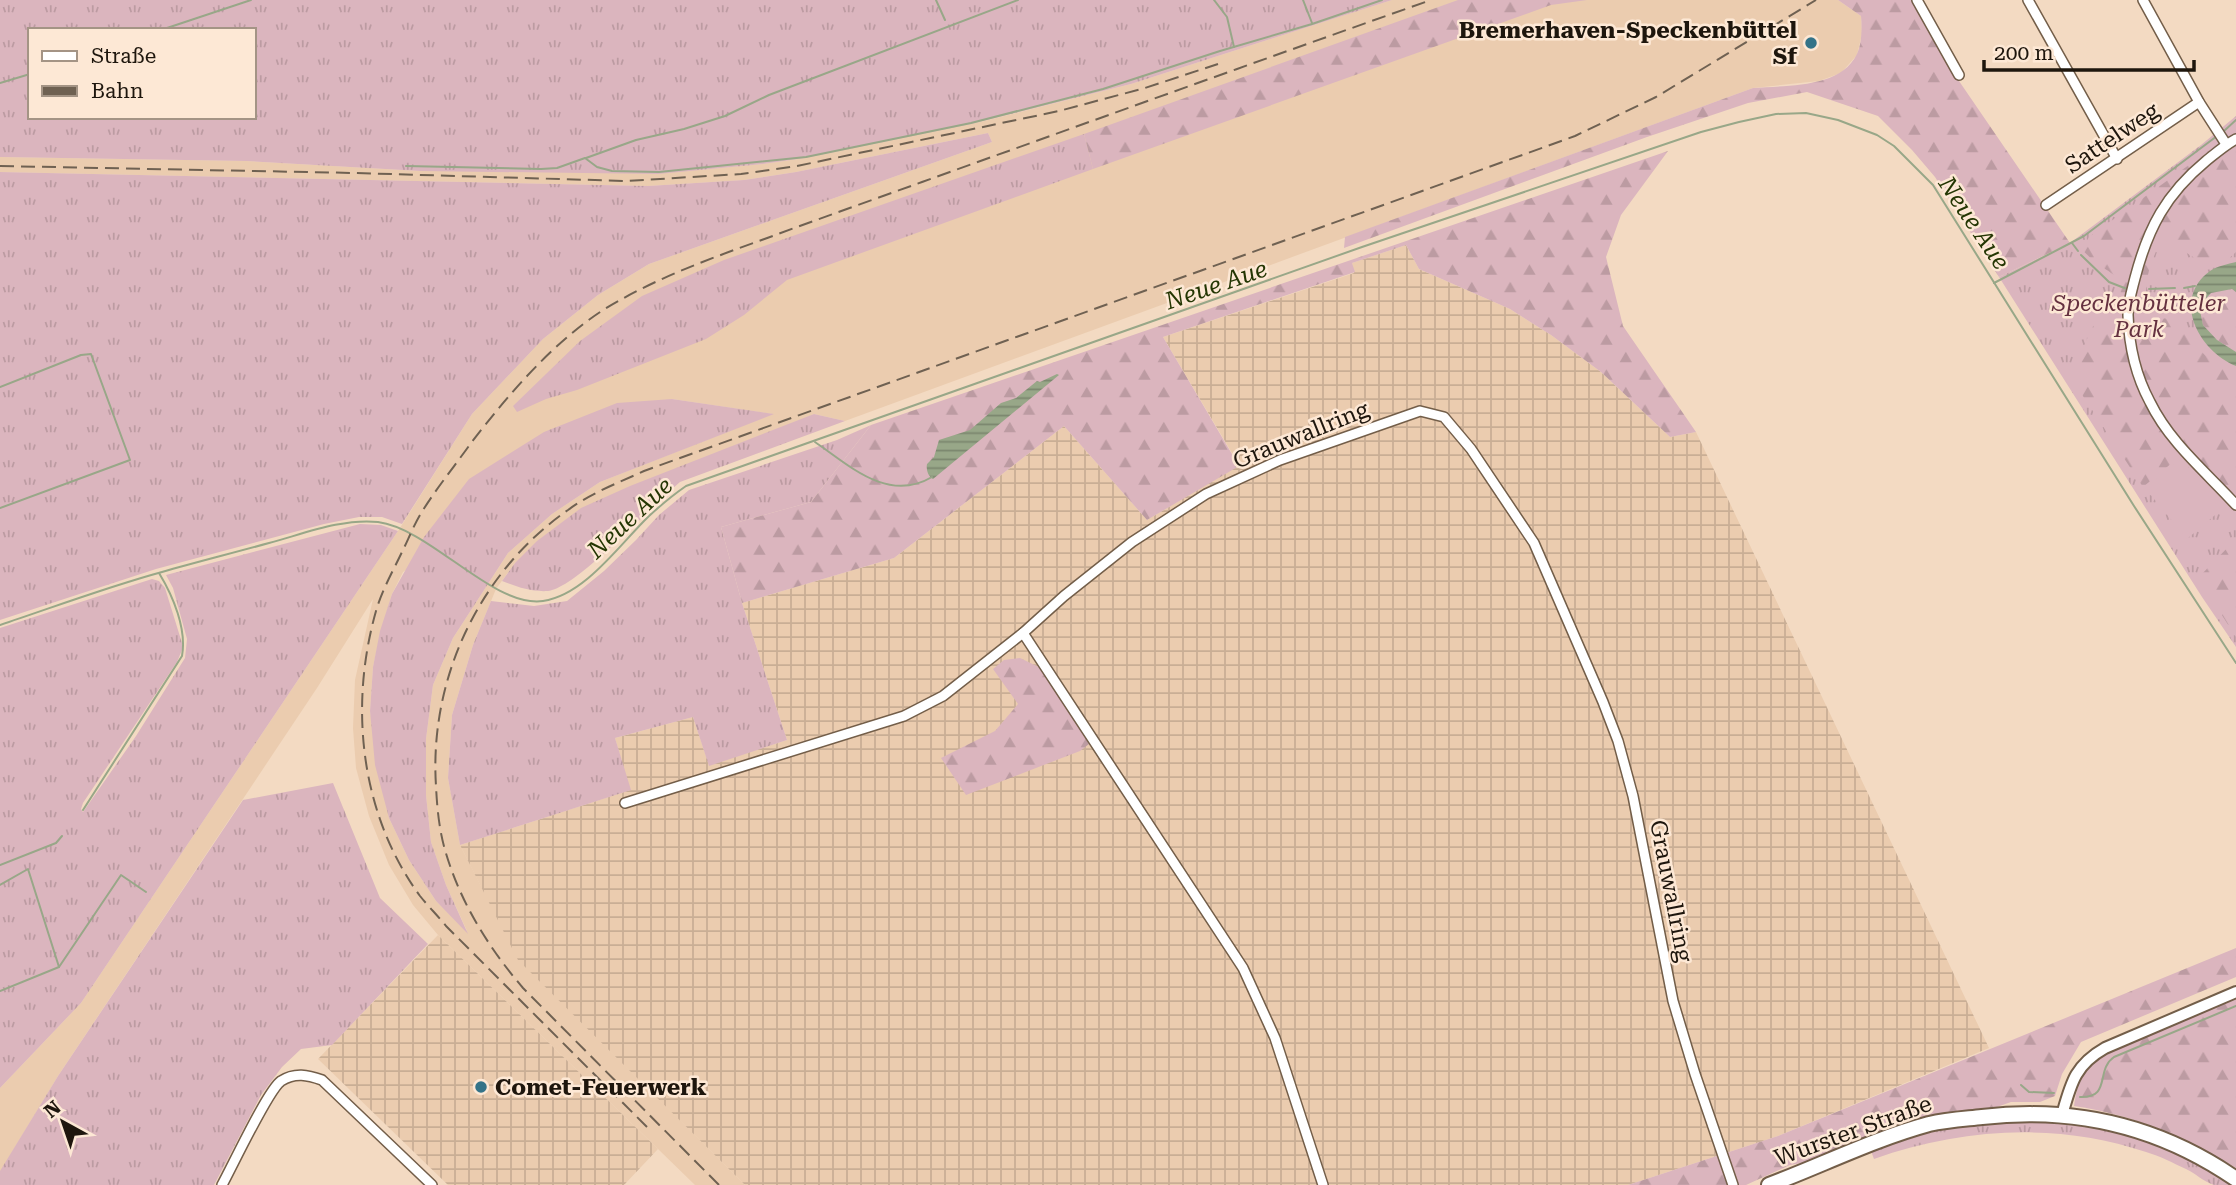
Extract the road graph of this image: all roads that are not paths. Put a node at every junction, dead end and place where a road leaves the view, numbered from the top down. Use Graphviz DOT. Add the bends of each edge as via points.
graph roads {
  1 [pos="1917,0"];
  2 [pos="2028,0"];
  3 [pos="2143,0"];
  4 [pos="1959,75"];
  5 [pos="2199,102"];
  6 [pos="2222,137"];
  7 [pos="2236,139"];
  8 [pos="2117,159"];
  9 [pos="2046,205"];
  10 [pos="2236,505"];
  11 [pos="1023,633"];
  12 [pos="625,803"];
  13 [pos="2236,992"];
  14 [pos="2062,1115"];
  15 [pos="2236,1179"];
  16 [pos="222,1185"];
  17 [pos="432,1185"];
  18 [pos="1323,1185"];
  19 [pos="1733,1185"];
  20 [pos="1769,1185"];
  1 -- 4 [label="street"];
  2 -- 8 [label="street"];
  3 -- 5 [label="street"];
  5 -- 6 [label="street"];
  5 -- 8 [label="street, Sattelweg"];
  6 -- 7 [label="street"];
  6 -- 10 [label="street" via="2158,214 2137,267 2128,314 2138,376 2164,427"];
  8 -- 9 [label="street, Sattelweg"];
  11 -- 12 [label="street" via="943,696 904,716"];
  11 -- 18 [label="street" via="1243,968 1275,1038"];
  11 -- 19 [label="street, Grauwallring" via="1132,542 1206,494 1280,460 1407,415 1420,411 1444,416 1534,543 1618,741 1673,1001"];
  13 -- 14 [label="street" via="2092,1055 2071,1081"];
  14 -- 15 [label="main road, Wurster Straße" via="2109,1121 2152,1135"];
  14 -- 20 [label="main road, Wurster Straße" via="2008,1114 1930,1124"];
  16 -- 17 [label="street" via="280,1082 302,1073 322,1080"];
}
